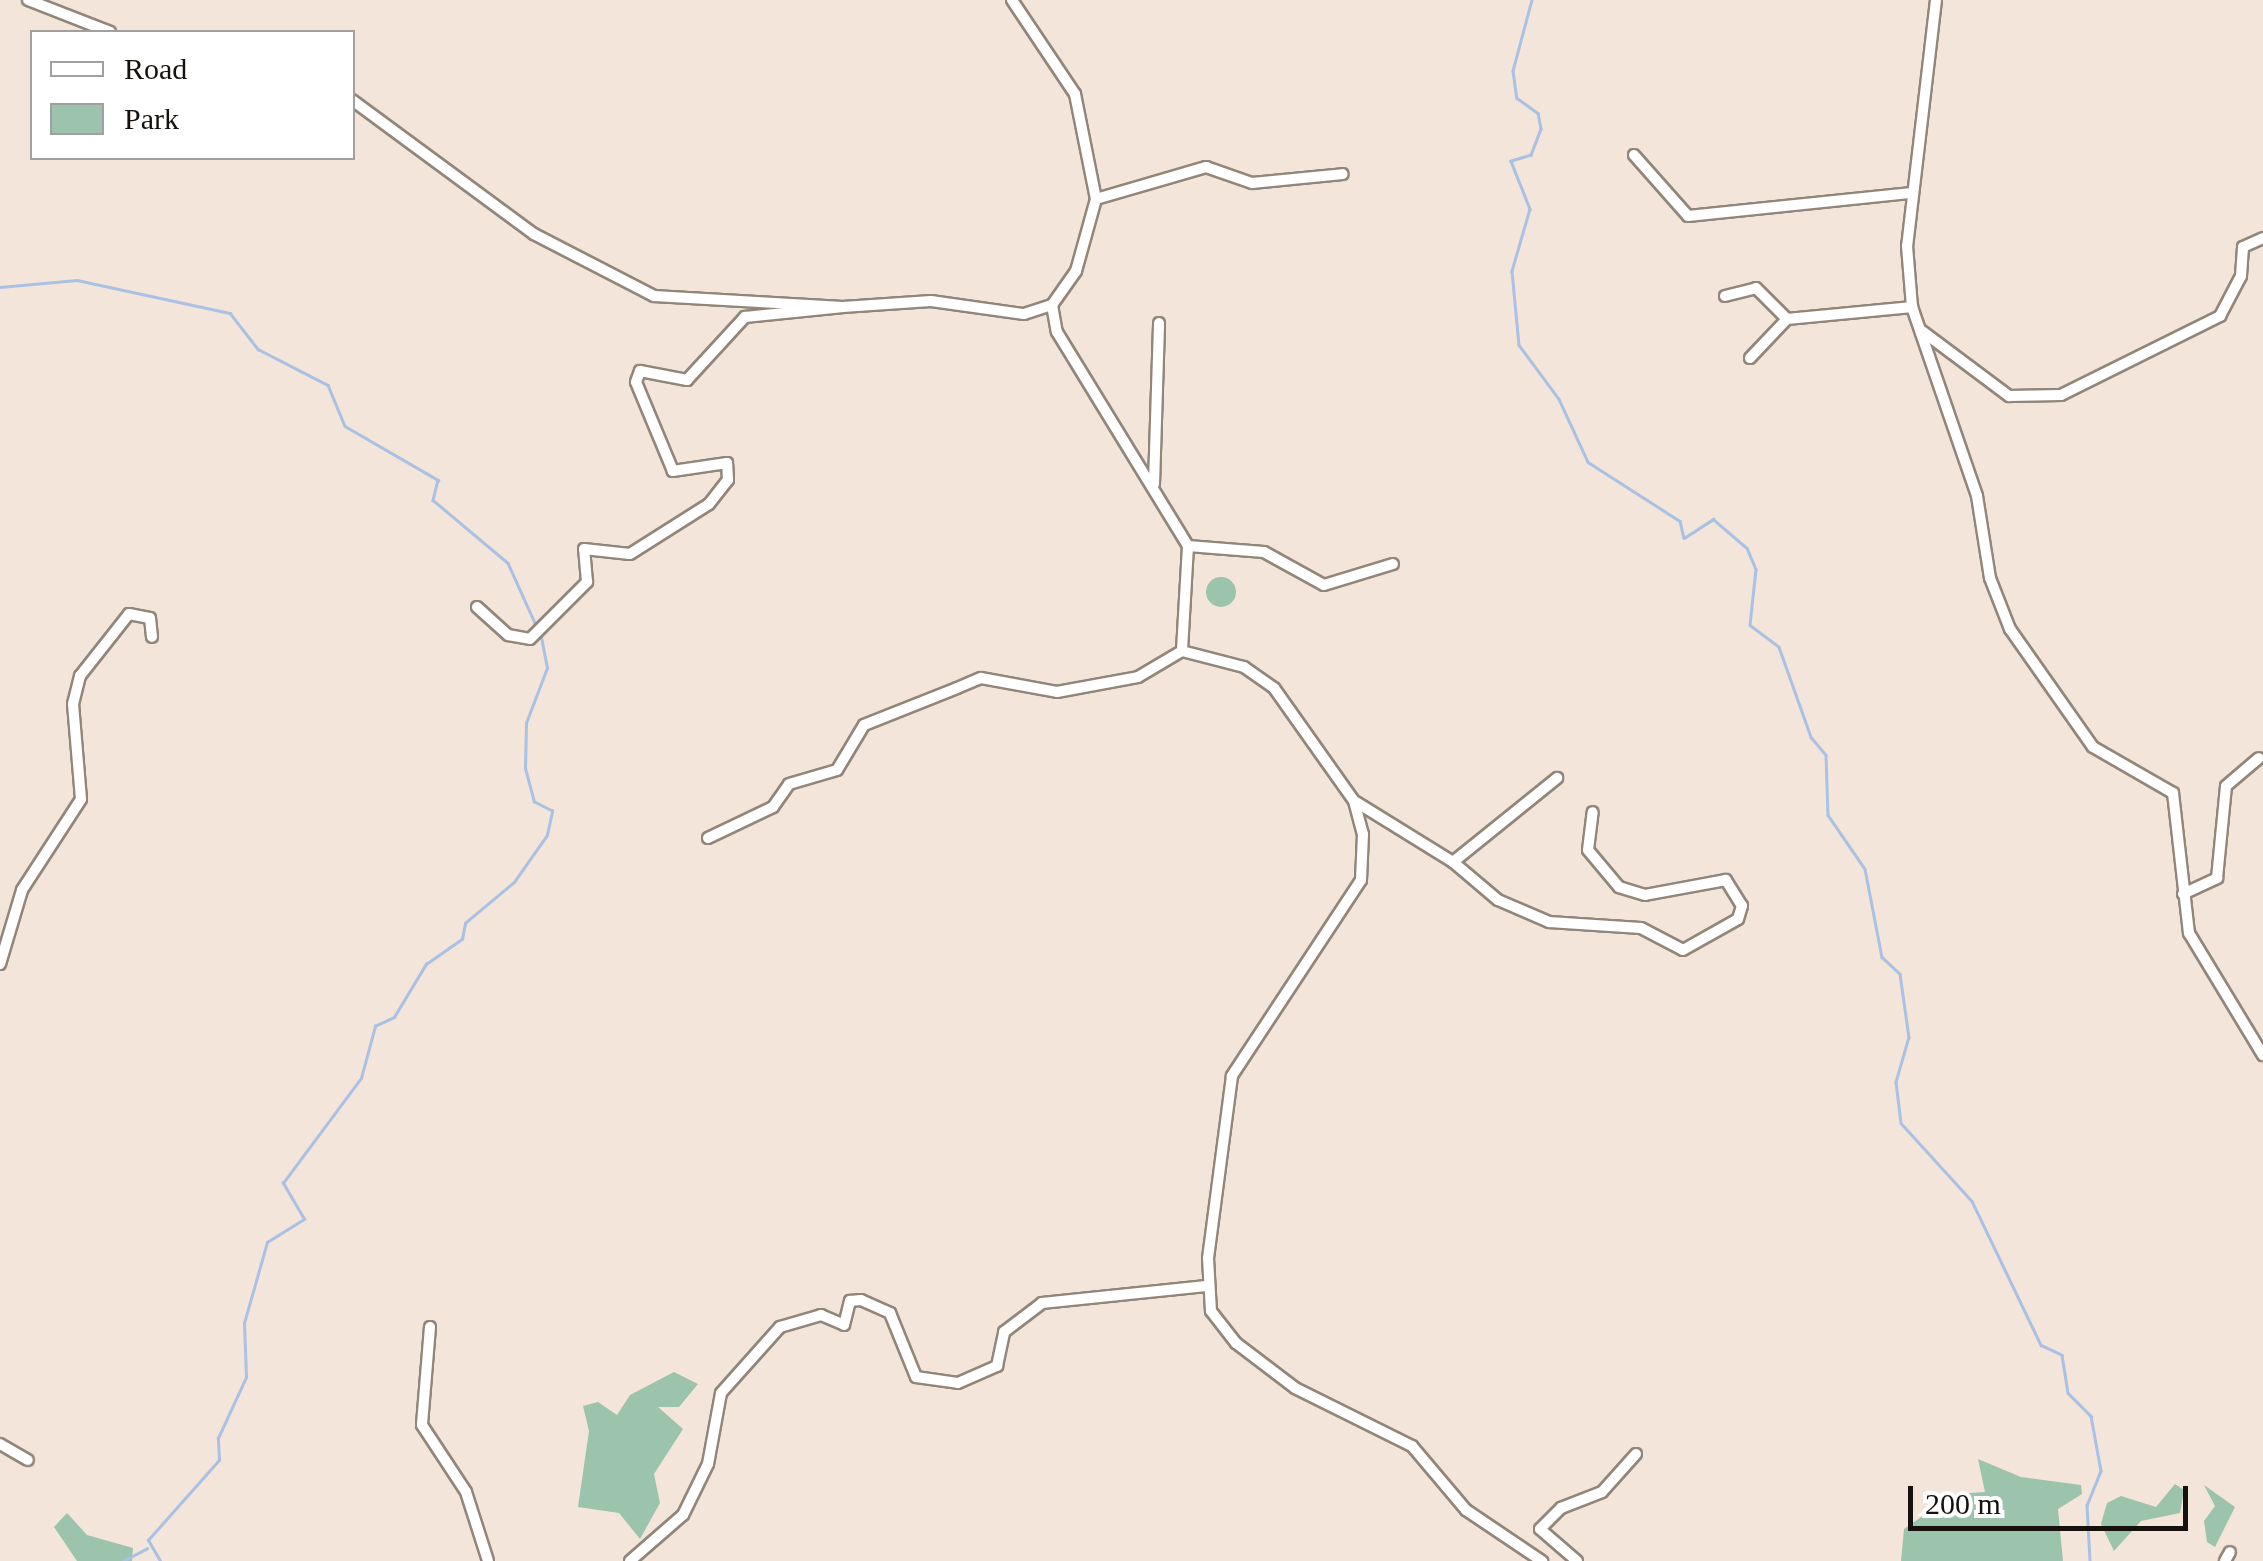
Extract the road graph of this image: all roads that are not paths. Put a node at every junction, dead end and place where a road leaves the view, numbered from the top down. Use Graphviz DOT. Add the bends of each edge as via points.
graph roads {
  1 [pos="28,0"];
  2 [pos="1012,0"];
  3 [pos="1936,0"];
  4 [pos="105,30"];
  5 [pos="355,102"];
  6 [pos="1634,155"];
  7 [pos="1343,174"];
  8 [pos="1912,192"];
  9 [pos="1096,199"];
  10 [pos="2263,238"];
  11 [pos="1725,296"];
  12 [pos="1052,305"];
  13 [pos="844,307"];
  14 [pos="1912,307"];
  15 [pos="1787,320"];
  16 [pos="1159,323"];
  17 [pos="1922,331"];
  18 [pos="1750,358"];
  19 [pos="1154,485"];
  20 [pos="1188,546"];
  21 [pos="1393,564"];
  22 [pos="477,607"];
  23 [pos="152,637"];
  24 [pos="1182,650"];
  25 [pos="2259,758"];
  26 [pos="1558,778"];
  27 [pos="1354,801"];
  28 [pos="1593,812"];
  29 [pos="708,838"];
  30 [pos="1453,862"];
  31 [pos="2183,894"];
  32 [pos="0,964"];
  33 [pos="2263,1055"];
  34 [pos="1206,1286"];
  35 [pos="430,1327"];
  36 [pos="0,1444"];
  37 [pos="1636,1454"];
  38 [pos="28,1460"];
  39 [pos="488,1561"];
  40 [pos="630,1561"];
  41 [pos="1542,1561"];
  42 [pos="1577,1561"];
  1 -- 4 [label="street"];
  2 -- 9 [label="street" via="1075,94"];
  3 -- 8 [label="street"];
  5 -- 13 [label="street" via="534,234 654,296"];
  6 -- 8 [label="street" via="1688,216"];
  7 -- 9 [label="street" via="1252,183 1206,167"];
  8 -- 14 [label="street"];
  9 -- 12 [label="street" via="1076,271"];
  10 -- 17 [label="street" via="2244,247 2241,276 2220,316 2061,395 2009,396"];
  11 -- 15 [label="street" via="1756,288"];
  12 -- 13 [label="street" via="1024,314 931,301"];
  12 -- 19 [label="street" via="1076,375"];
  13 -- 22 [label="street" via="817,316 762,311 745,318 687,380 636,374 673,470 727,463 728,480 709,504 630,554 584,549 587,582 539,628 508,636"];
  14 -- 15 [label="street"];
  14 -- 17 [label="street"];
  15 -- 18 [label="street"];
  16 -- 19 [label="street"];
  17 -- 31 [label="street" via="2010,629 2093,747 2173,793"];
  19 -- 20 [label="street"];
  20 -- 21 [label="street" via="1264,552 1324,586"];
  20 -- 24 [label="street"];
  23 -- 32 [label="street" via="150,618 129,614 80,676 81,798 22,890"];
  24 -- 27 [label="street" via="1244,667 1274,688"];
  24 -- 29 [label="street" via="1138,678 1057,692 982,678 864,725 837,770 789,784 772,807"];
  25 -- 31 [label="street" via="2226,786 2217,878"];
  26 -- 30 [label="street"];
  27 -- 30 [label="street"];
  27 -- 34 [label="street" via="1361,880 1232,1076"];
  28 -- 30 [label="street" via="1588,850 1618,887 1645,895 1726,880 1742,906 1738,919 1683,950 1641,928 1549,922 1498,900"];
  31 -- 33 [label="street" via="2189,933"];
  34 -- 40 [label="street" via="1042,1303 1004,1332 997,1366 958,1383 916,1378 890,1312 860,1300 850,1300 844,1325 821,1315 780,1327 720,1393 708,1464 683,1515"];
  34 -- 41 [label="street" via="1236,1344 1350,1422 1412,1446 1466,1510"];
  35 -- 39 [label="street" via="422,1425 466,1492"];
  36 -- 38 [label="street"];
  37 -- 42 [label="street" via="1602,1492 1560,1508 1540,1529"];
}
